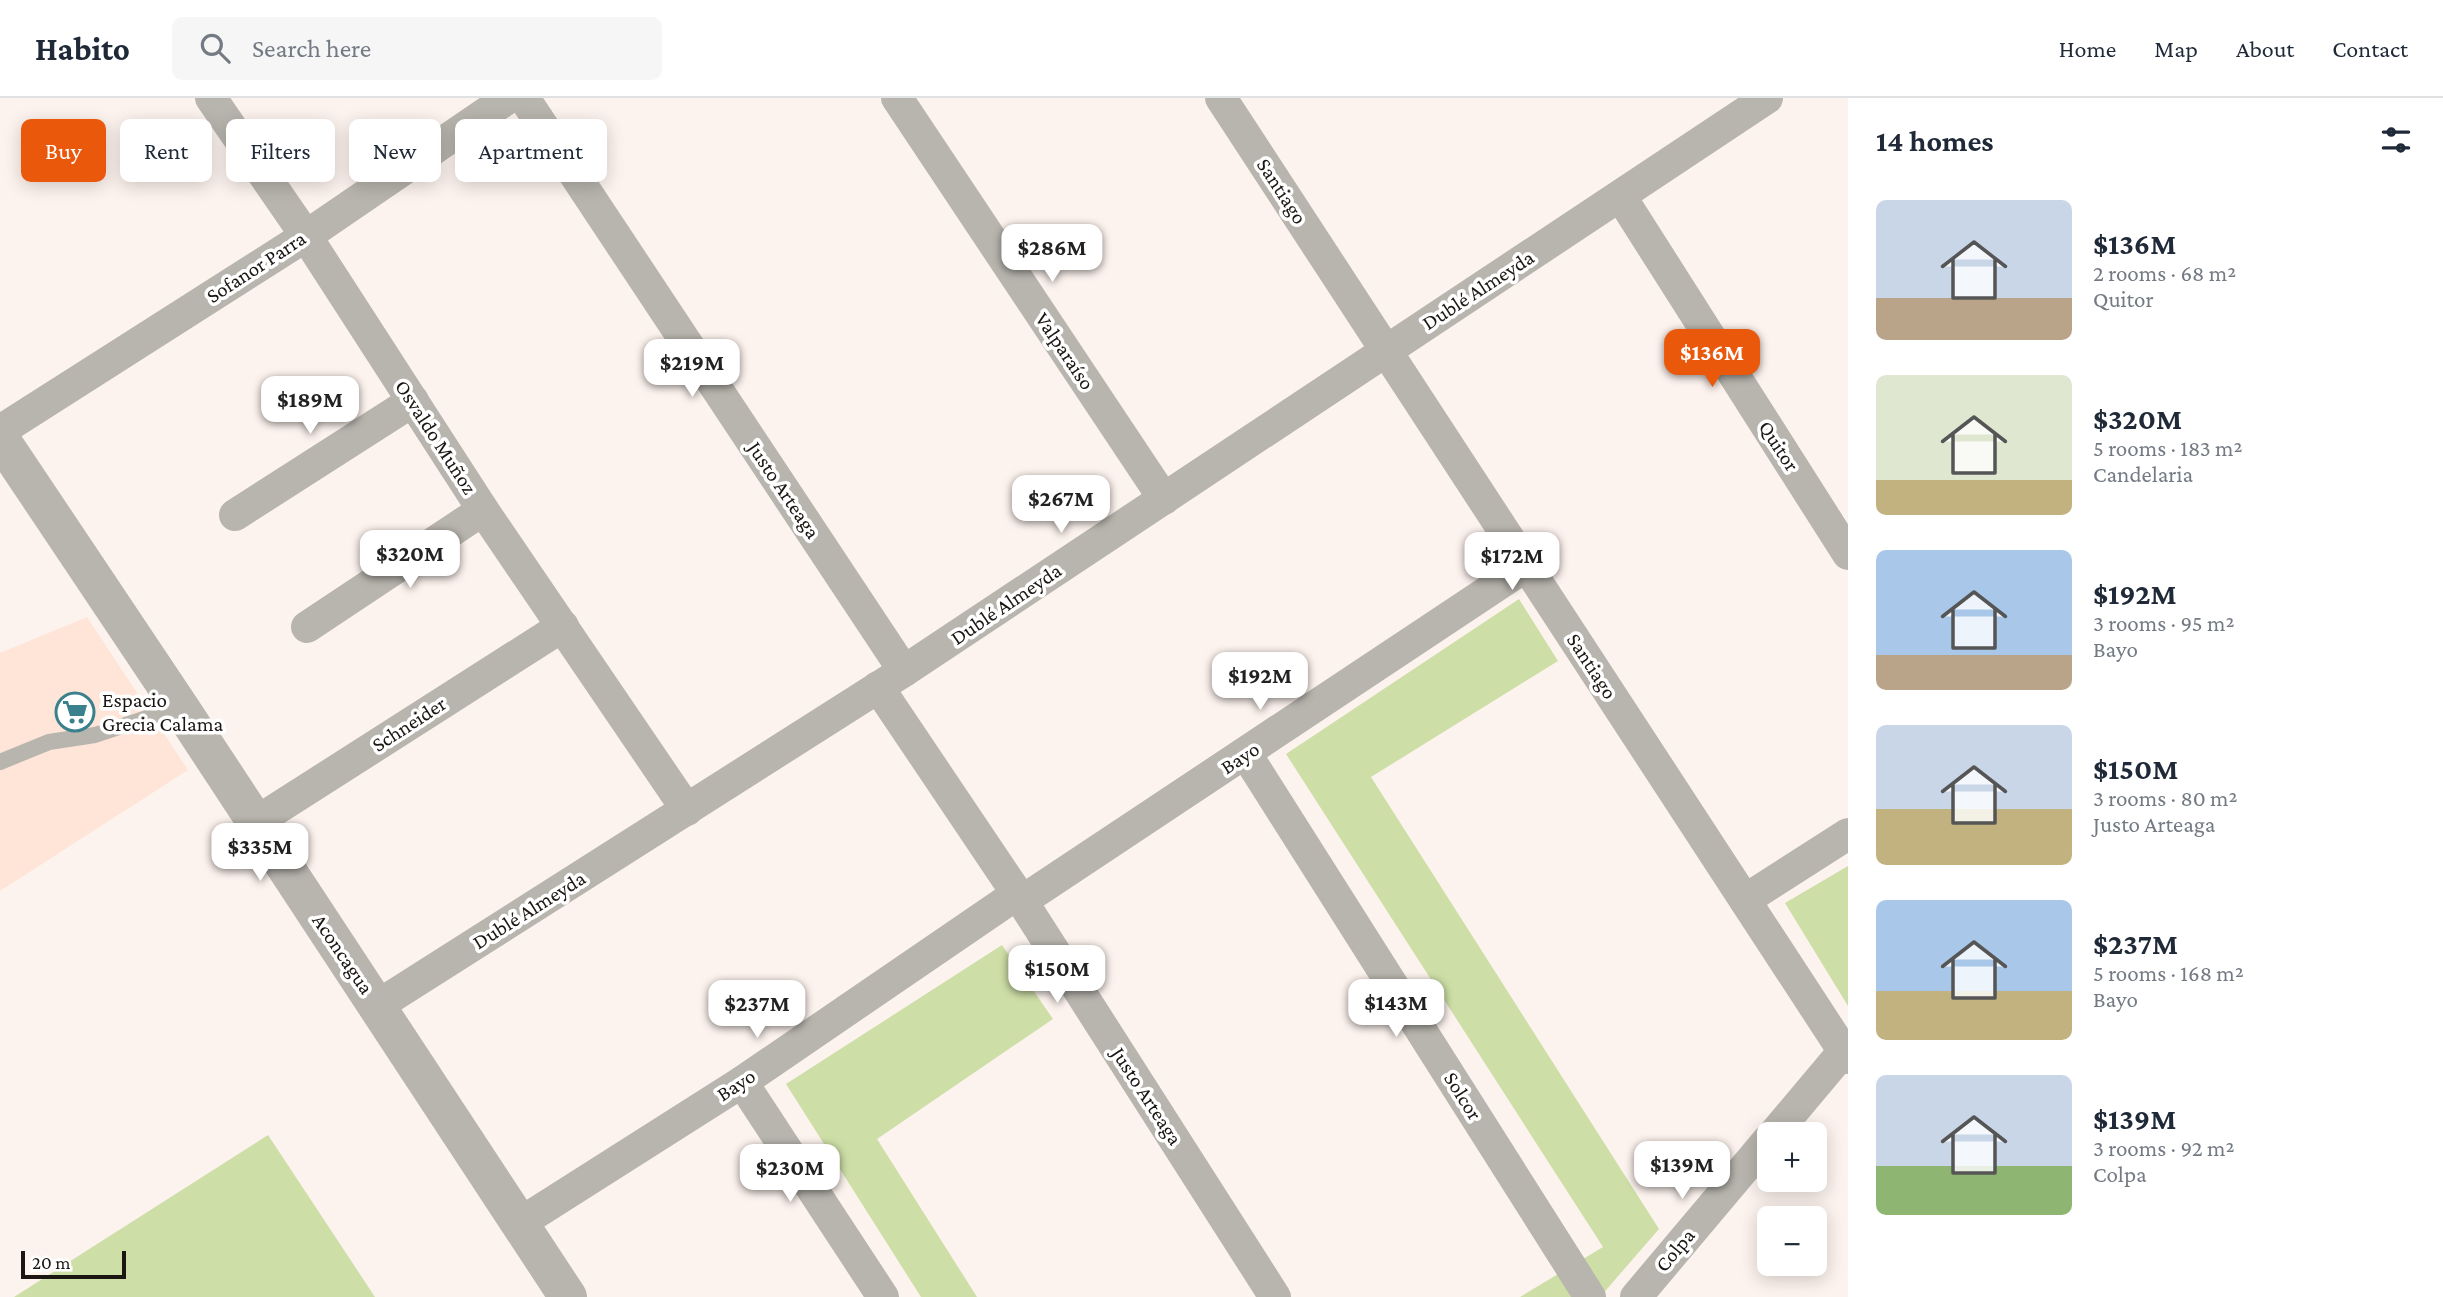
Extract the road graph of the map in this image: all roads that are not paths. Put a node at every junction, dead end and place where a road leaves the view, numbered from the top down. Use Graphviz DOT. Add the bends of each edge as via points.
graph roads {
  1 [pos="211,98"];
  2 [pos="509,98"];
  3 [pos="524,98"];
  4 [pos="897,98"];
  5 [pos="1221,98"];
  6 [pos="1767,98"];
  7 [pos="1621,197"];
  8 [pos="306,236"];
  9 [pos="1385,350"];
  10 [pos="413,401"];
  11 [pos="0,431"];
  12 [pos="0,438"];
  13 [pos="1164,499"];
  14 [pos="483,510"];
  15 [pos="235,515"];
  16 [pos="1848,554"];
  17 [pos="1527,566"];
  18 [pos="563,626"];
  19 [pos="307,627"];
  20 [pos="891,679"];
  21 [pos="180,707"];
  22 [pos="1246,754"];
  23 [pos="0,762"];
  24 [pos="687,810"];
  25 [pos="256,822"];
  26 [pos="1848,834"];
  27 [pos="1020,898"];
  28 [pos="1745,900"];
  29 [pos="377,1006"];
  30 [pos="1847,1052"];
  31 [pos="742,1082"];
  32 [pos="1785,1122"];
  33 [pos="1757,1153"];
  34 [pos="520,1223"];
  35 [pos="568,1297"];
  36 [pos="883,1297"];
  37 [pos="1275,1297"];
  38 [pos="1590,1297"];
  39 [pos="1636,1297"];
  1 -- 8 [label="street, Osvaldo Muñoz"];
  2 -- 8 [label="street, Sofanor Parra"];
  3 -- 20 [label="street, Justo Arteaga"];
  4 -- 13 [label="street, Valparaíso"];
  5 -- 9 [label="street, Santiago"];
  6 -- 7 [label="street, Dublé Almeyda"];
  7 -- 9 [label="street, Dublé Almeyda"];
  7 -- 16 [label="street, Quitor"];
  8 -- 10 [label="street, Osvaldo Muñoz"];
  8 -- 11 [label="street, Sofanor Parra"];
  9 -- 13 [label="street, Dublé Almeyda"];
  9 -- 17 [label="street, Santiago"];
  10 -- 14 [label="street, Osvaldo Muñoz"];
  10 -- 15 [label="street"];
  12 -- 21 [label="street, Aconcagua"];
  13 -- 20 [label="street, Dublé Almeyda"];
  14 -- 18 [label="street, Osvaldo Muñoz"];
  14 -- 19 [label="street"];
  17 -- 22 [label="street, Bayo"];
  17 -- 28 [label="street, Santiago"];
  18 -- 24 [label="street, Osvaldo Muñoz"];
  18 -- 25 [label="street, Schneider"];
  20 -- 24 [label="street, Dublé Almeyda"];
  20 -- 27 [label="street, Justo Arteaga"];
  21 -- 23 [label="lane" via="95,735 49,742"];
  21 -- 25 [label="street, Aconcagua"];
  22 -- 27 [label="street, Bayo"];
  22 -- 38 [label="street, Solcor"];
  24 -- 29 [label="street, Dublé Almeyda"];
  25 -- 29 [label="street, Aconcagua"];
  26 -- 28 [label="street"];
  27 -- 31 [label="street, Bayo"];
  27 -- 37 [label="street, Justo Arteaga"];
  28 -- 30 [label="street, Santiago"];
  29 -- 34 [label="street, Aconcagua"];
  30 -- 32 [label="street"];
  31 -- 34 [label="street, Bayo"];
  31 -- 36 [label="street"];
  33 -- 39 [label="street, Colpa"];
  34 -- 35 [label="street, Aconcagua"];
}
